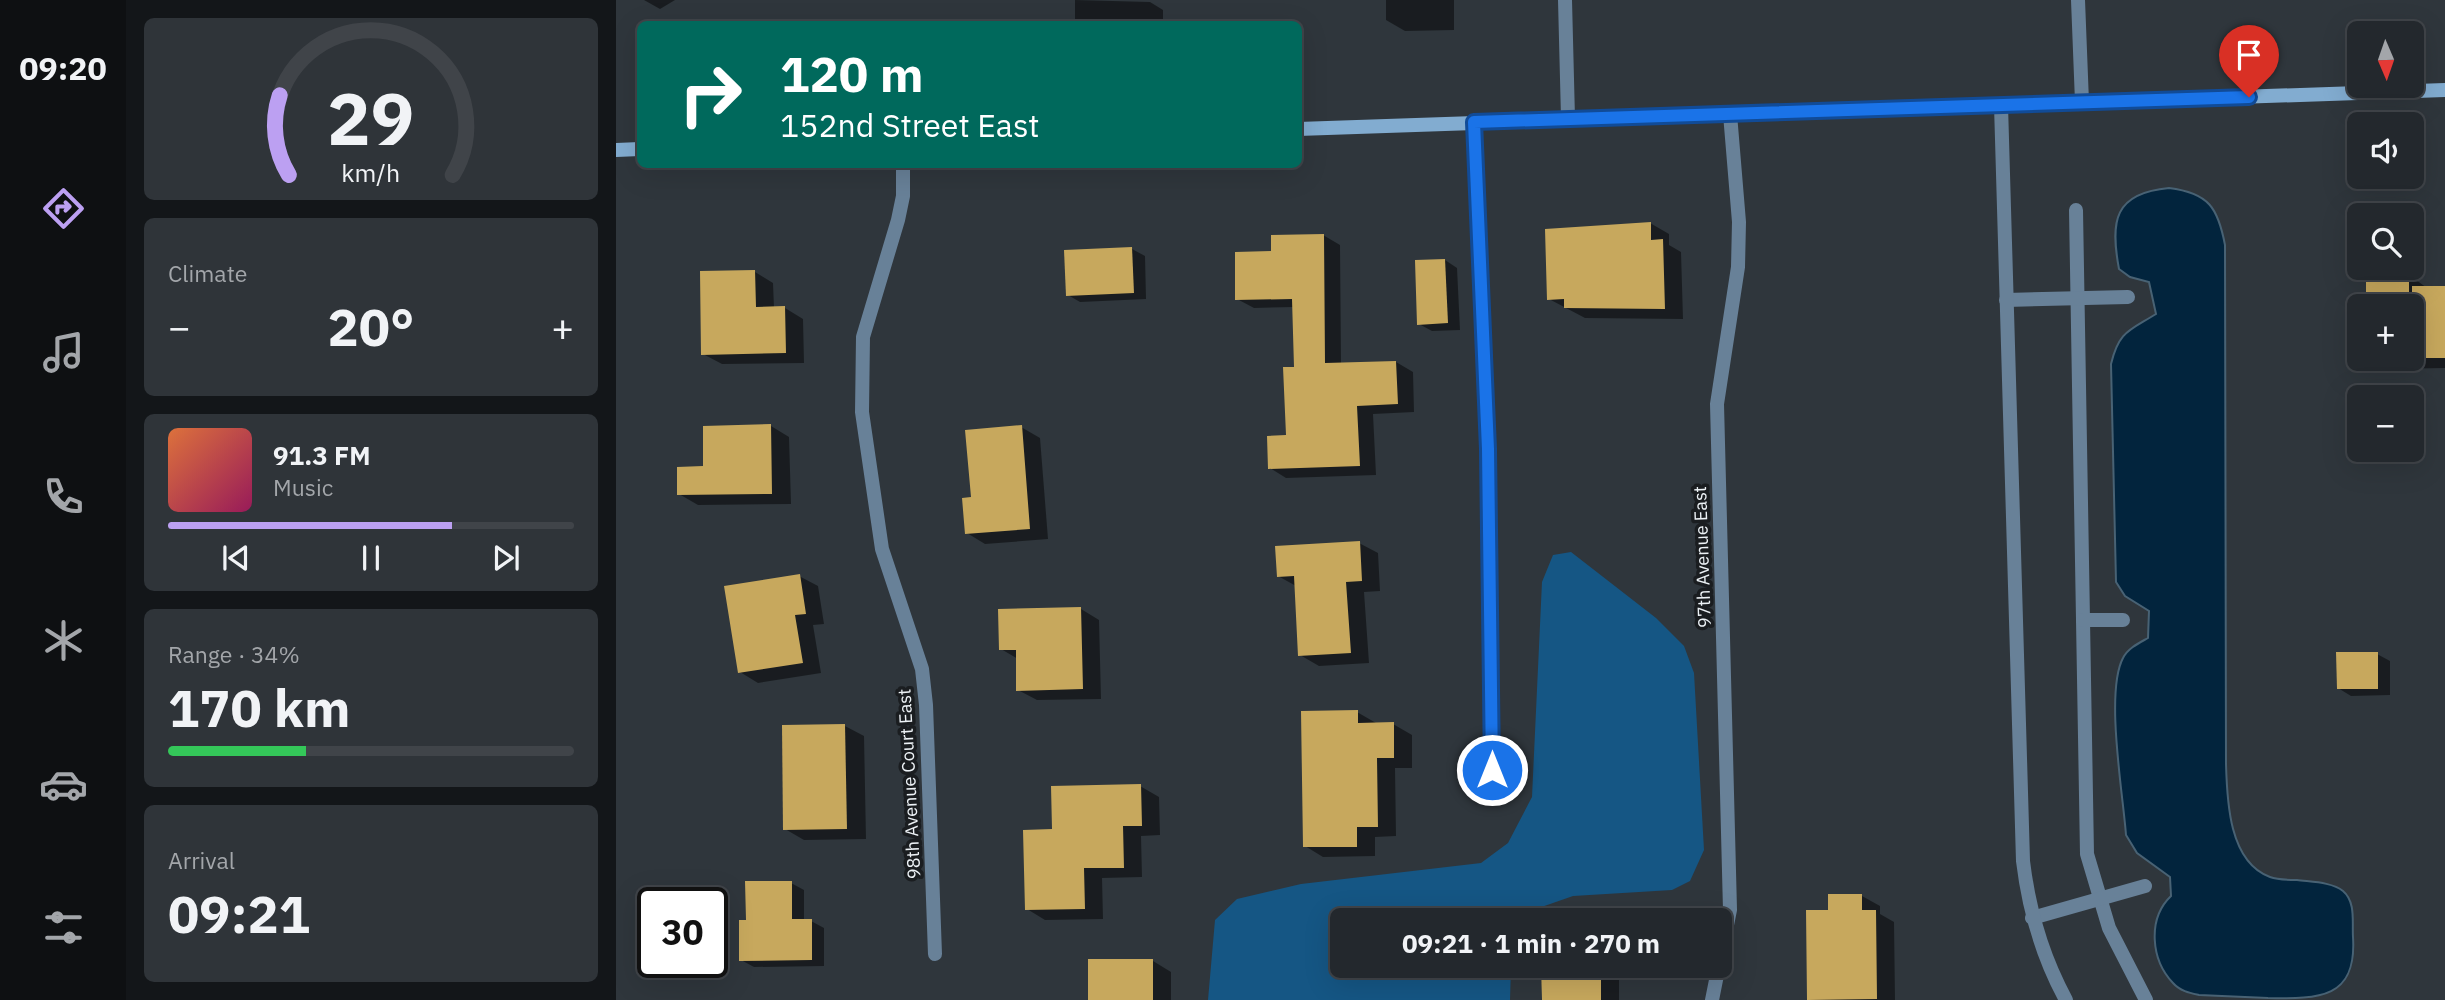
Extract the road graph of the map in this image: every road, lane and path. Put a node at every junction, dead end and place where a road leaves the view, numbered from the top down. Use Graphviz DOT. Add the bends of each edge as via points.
graph roads {
  1 [pos="1565,0"];
  2 [pos="2078,0"];
  3 [pos="2445,90"];
  4 [pos="2082,102"];
  5 [pos="2001,105"];
  6 [pos="1730,114"];
  7 [pos="1568,118"];
  8 [pos="1474,122"];
  9 [pos="1302,129"];
  10 [pos="616,149"];
  11 [pos="637,149"];
  12 [pos="902,168"];
  13 [pos="2076,210"];
  14 [pos="2128,297"];
  15 [pos="2077,298"];
  16 [pos="2006,300"];
  17 [pos="2083,620"];
  18 [pos="2123,620"];
  19 [pos="1492,770"];
  20 [pos="2145,886"];
  21 [pos="2098,899"];
  22 [pos="2032,918"];
  23 [pos="935,954"];
  24 [pos="1712,1000"];
  25 [pos="2066,1000"];
  26 [pos="2146,1000"];
  1 -- 7 [label="street"];
  2 -- 4 [label="street"];
  3 -- 4 [label="main road"];
  4 -- 5 [label="main road"];
  5 -- 6 [label="main road"];
  5 -- 16 [label="street"];
  6 -- 7 [label="main road"];
  6 -- 24 [label="street, 97th Avenue East" via="1738,267 1717,404 1730,910"];
  7 -- 8 [label="main road"];
  8 -- 9 [label="main road"];
  8 -- 19 [label="street" via="1488,449"];
  10 -- 11 [label="main road"];
  12 -- 23 [label="street, 98th Avenue Court East" via="898,220 863,337 862,399 882,549 922,669"];
  13 -- 15 [label="street"];
  14 -- 15 [label="street"];
  15 -- 16 [label="street"];
  15 -- 17 [label="street"];
  16 -- 22 [label="street" via="2023,861"];
  17 -- 18 [label="street"];
  17 -- 21 [label="street" via="2087,854"];
  20 -- 21 [label="street"];
  21 -- 22 [label="street"];
  21 -- 26 [label="street"];
  22 -- 25 [label="street"];
}
